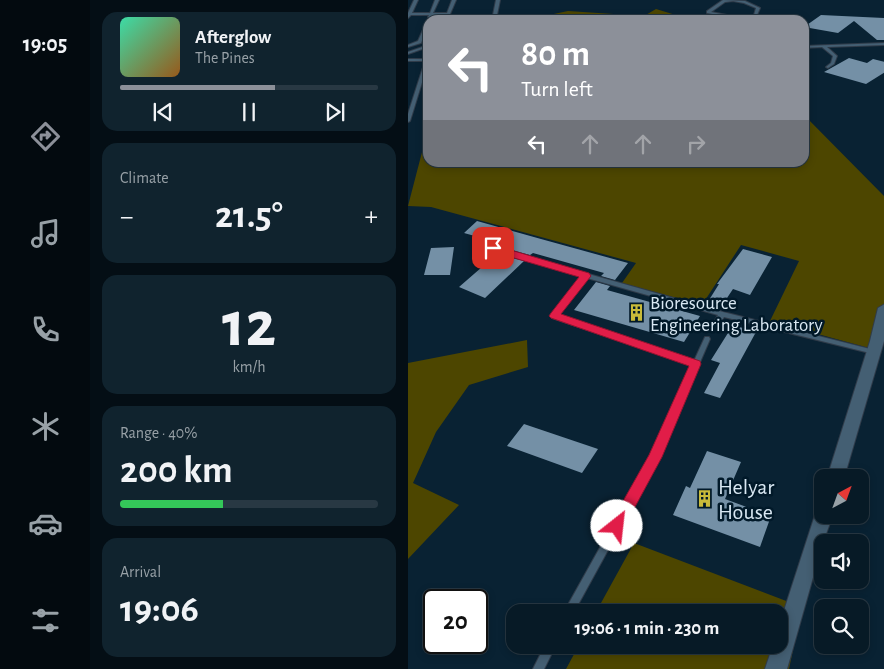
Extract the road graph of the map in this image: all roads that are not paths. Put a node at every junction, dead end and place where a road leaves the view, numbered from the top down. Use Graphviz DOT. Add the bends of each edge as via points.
graph roads {
  1 [pos="416,0"];
  2 [pos="437,0"];
  3 [pos="454,0"];
  4 [pos="498,0"];
  5 [pos="733,0"];
  6 [pos="432,14"];
  7 [pos="448,14"];
  8 [pos="409,15"];
  9 [pos="495,15"];
  10 [pos="724,15"];
  11 [pos="753,15"];
  12 [pos="423,35"];
  13 [pos="884,44"];
  14 [pos="408,46"];
  15 [pos="809,47"];
  16 [pos="823,47"];
  17 [pos="423,48"];
  18 [pos="408,53"];
  19 [pos="408,60"];
  20 [pos="423,60"];
  21 [pos="828,67"];
  22 [pos="423,73"];
  23 [pos="408,121"];
  24 [pos="493,248"];
  25 [pos="586,276"];
  26 [pos="884,308"];
  27 [pos="722,314"];
  28 [pos="713,329"];
  29 [pos="707,339"];
  30 [pos="874,352"];
  31 [pos="696,364"];
  32 [pos="838,469"];
  33 [pos="821,524"];
  34 [pos="573,604"];
  35 [pos="546,654"];
  36 [pos="538,669"];
  37 [pos="776,669"];
  1 -- 8 [label="lane"];
  2 -- 6 [label="lane"];
  3 -- 7 [label="lane"];
  4 -- 9 [label="lane"];
  5 -- 10 [label="lane" via="724,1 708,12"];
  5 -- 11 [label="lane" via="758,8"];
  6 -- 7 [label="lane"];
  6 -- 8 [label="lane"];
  12 -- 14 [label="lane" via="420,42"];
  13 -- 16 [label="lane"];
  15 -- 16 [label="lane"];
  16 -- 21 [label="lane" via="835,56"];
  17 -- 18 [label="lane"];
  19 -- 20 [label="lane"];
  22 -- 23 [label="lane"];
  24 -- 25 [label="lane"];
  25 -- 27 [label="lane"];
  25 -- 31 [label="lane" via="554,316"];
  26 -- 30 [label="street"];
  27 -- 28 [label="lane"];
  27 -- 30 [label="lane"];
  29 -- 31 [label="lane"];
  30 -- 32 [label="street"];
  31 -- 34 [label="lane" via="655,457"];
  33 -- 37 [label="street"];
  35 -- 36 [label="lane"];
}
